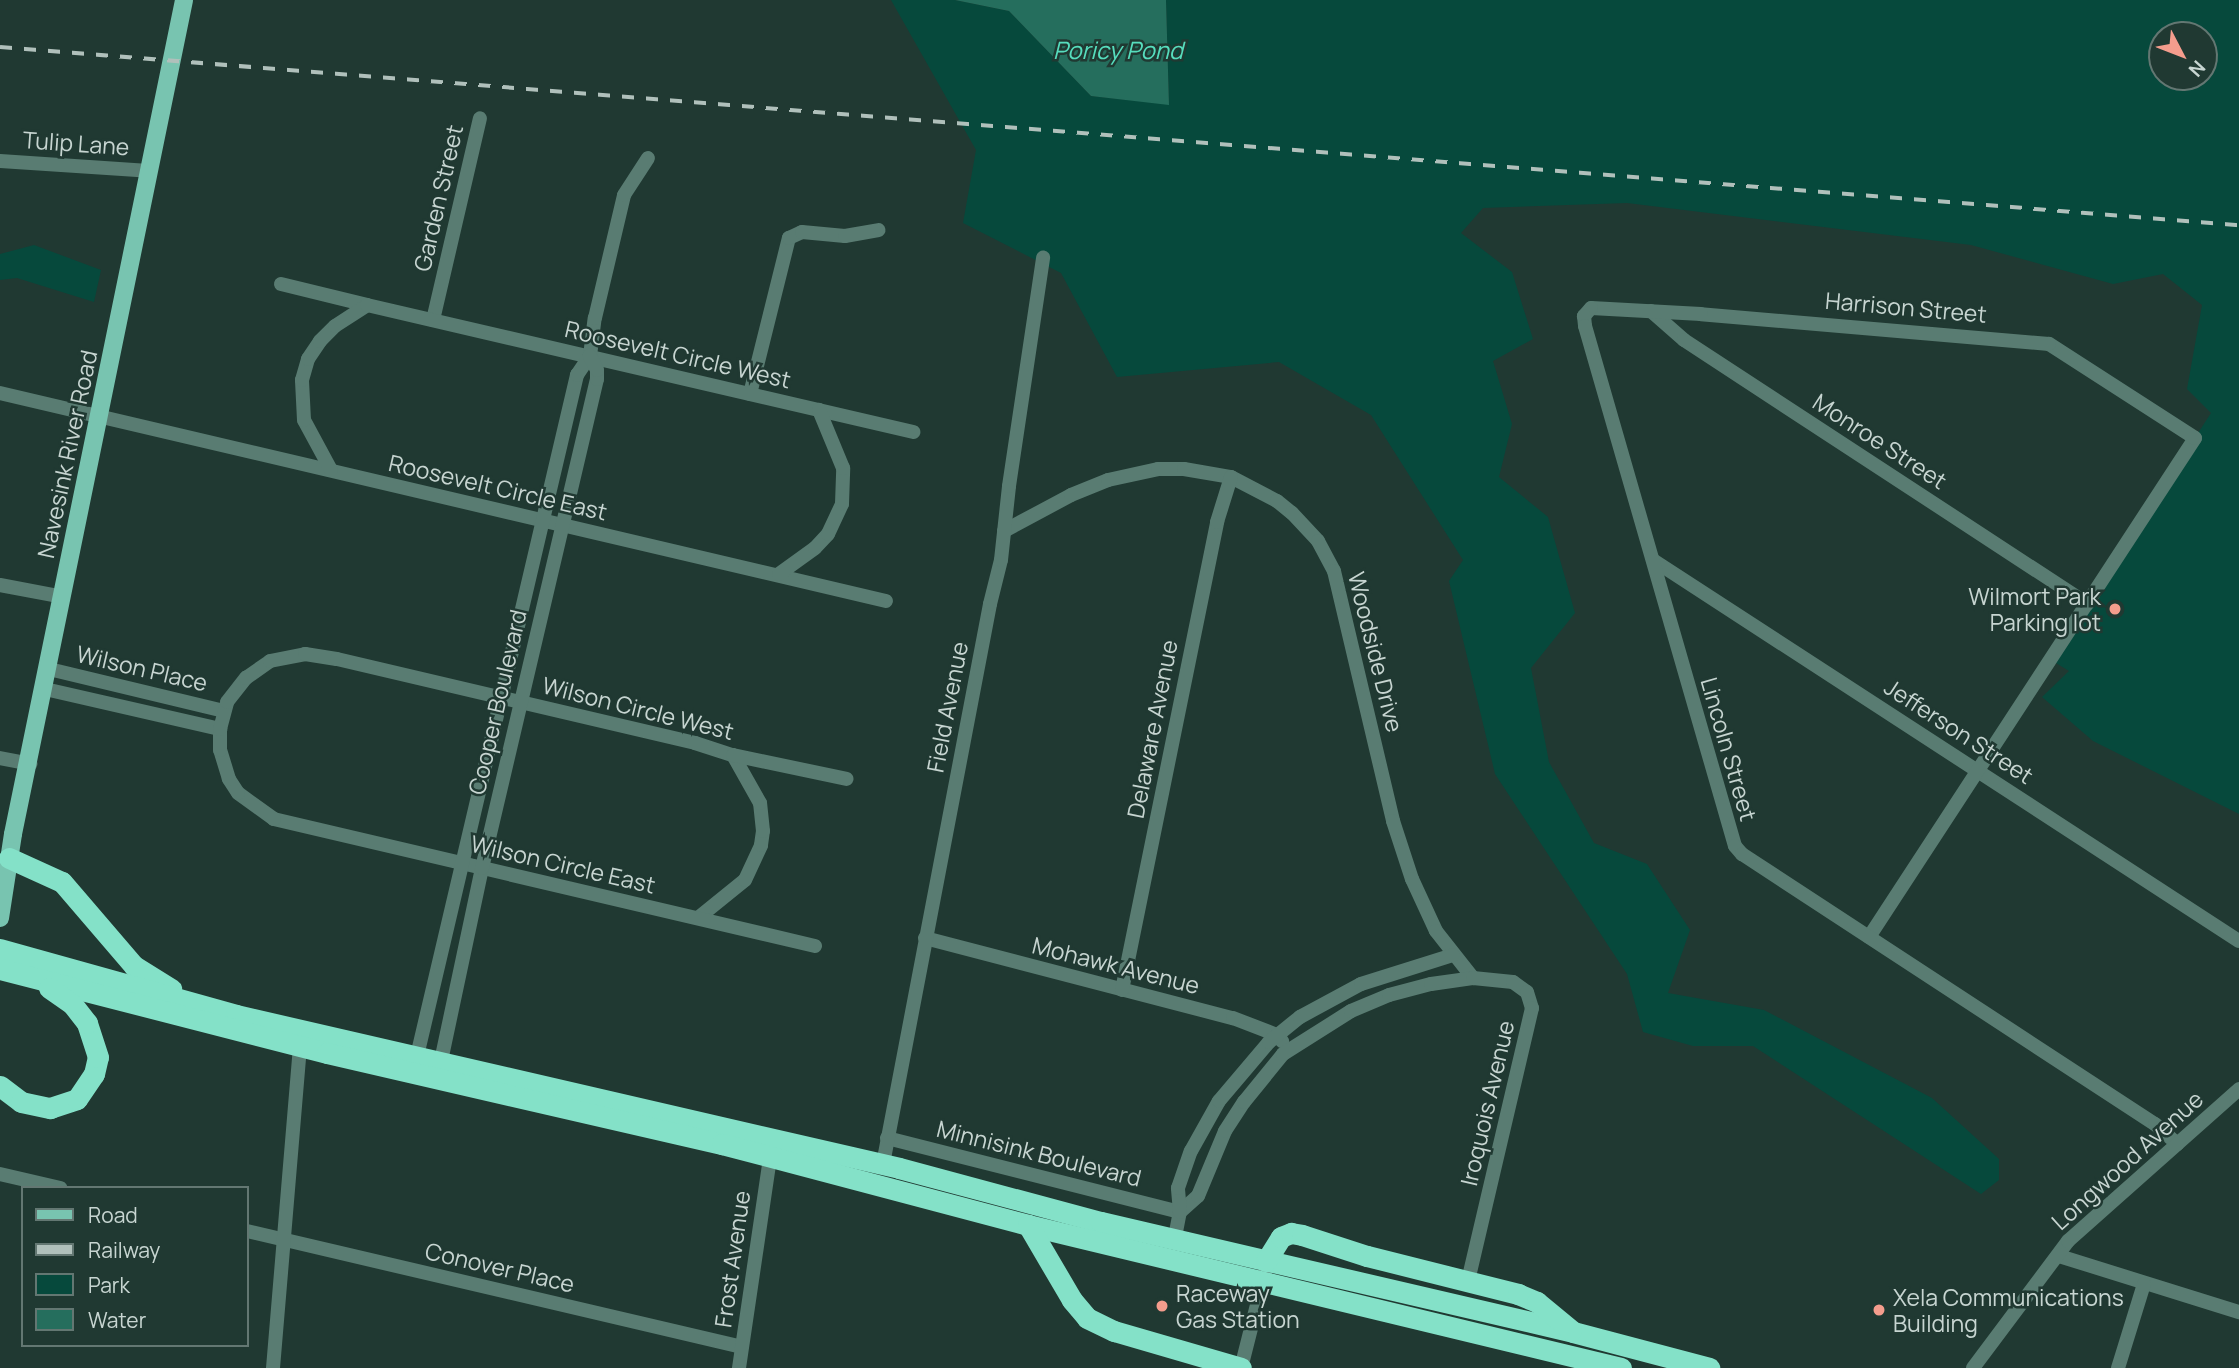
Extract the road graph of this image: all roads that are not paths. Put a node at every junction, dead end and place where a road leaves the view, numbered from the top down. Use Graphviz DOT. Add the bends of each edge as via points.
graph roads {
  1 [pos="184,0"];
  2 [pos="480,118"];
  3 [pos="648,158"];
  4 [pos="0,160"];
  5 [pos="149,171"];
  6 [pos="878,230"];
  7 [pos="1043,258"];
  8 [pos="281,284"];
  9 [pos="368,305"];
  10 [pos="1586,311"];
  11 [pos="1651,312"];
  12 [pos="433,320"];
  13 [pos="590,356"];
  14 [pos="0,393"];
  15 [pos="750,394"];
  16 [pos="818,410"];
  17 [pos="100,416"];
  18 [pos="913,432"];
  19 [pos="331,470"];
  20 [pos="1231,477"];
  21 [pos="543,521"];
  22 [pos="562,525"];
  23 [pos="1004,531"];
  24 [pos="1653,560"];
  25 [pos="779,574"];
  26 [pos="0,584"];
  27 [pos="63,597"];
  28 [pos="886,601"];
  29 [pos="2087,604"];
  30 [pos="49,669"];
  31 [pos="46,689"];
  32 [pos="502,697"];
  33 [pos="520,702"];
  34 [pos="224,711"];
  35 [pos="220,729"];
  36 [pos="733,755"];
  37 [pos="0,758"];
  38 [pos="30,764"];
  39 [pos="1978,770"];
  40 [pos="847,779"];
  41 [pos="9,858"];
  42 [pos="463,864"];
  43 [pos="482,868"];
  44 [pos="0,918"];
  45 [pos="698,918"];
  46 [pos="1869,937"];
  47 [pos="925,938"];
  48 [pos="2239,941"];
  49 [pos="814,946"];
  50 [pos="0,949"];
  51 [pos="1453,955"];
  52 [pos="0,970"];
  53 [pos="1473,978"];
  54 [pos="35,979"];
  55 [pos="1122,990"];
  56 [pos="200,1004"];
  57 [pos="1277,1035"];
  58 [pos="300,1046"];
  59 [pos="1290,1049"];
  60 [pos="417,1056"];
  61 [pos="441,1061"];
  62 [pos="0,1086"];
  63 [pos="2239,1089"];
  64 [pos="887,1138"];
  65 [pos="2177,1144"];
  66 [pos="770,1158"];
  67 [pos="883,1164"];
  68 [pos="0,1174"];
  69 [pos="51,1186"];
  70 [pos="1180,1212"];
  71 [pos="1028,1225"];
  72 [pos="248,1231"];
  73 [pos="1175,1237"];
  74 [pos="283,1240"];
  75 [pos="2059,1256"];
  76 [pos="1266,1261"];
  77 [pos="1468,1281"];
  78 [pos="1265,1283"];
  79 [pos="2144,1284"];
  80 [pos="2239,1312"];
  81 [pos="1573,1332"];
  82 [pos="742,1348"];
  83 [pos="273,1368"];
  84 [pos="739,1368"];
  85 [pos="1241,1368"];
  86 [pos="1621,1368"];
  87 [pos="1709,1368"];
  88 [pos="1973,1368"];
  89 [pos="2118,1368"];
  1 -- 5 [label="main road, Navesink River Road"];
  2 -- 12 [label="street, Garden Street"];
  3 -- 13 [label="street, Cooper Boulevard" via="624,195"];
  4 -- 5 [label="street, Tulip Lane"];
  5 -- 17 [label="main road, Navesink River Road"];
  6 -- 15 [label="street" via="845,236 802,232 789,238"];
  7 -- 23 [label="street, Field Avenue"];
  8 -- 9 [label="street"];
  9 -- 12 [label="street, Roosevelt Circle West"];
  9 -- 19 [label="street" via="320,341 302,380 304,420"];
  10 -- 11 [label="street, Harrison Street" via="1595,307"];
  10 -- 24 [label="street, Lincoln Street" via="1585,326"];
  11 -- 29 [label="street, Monroe Street" via="1684,340"];
  11 -- 29 [label="street, Harrison Street" via="2049,344 2195,438"];
  12 -- 13 [label="street, Roosevelt Circle West"];
  13 -- 15 [label="street, Roosevelt Circle West"];
  13 -- 21 [label="street, Cooper Boulevard" via="577,375"];
  13 -- 22 [label="street, Cooper Boulevard" via="598,374"];
  14 -- 17 [label="street, Roosevelt Circle East"];
  15 -- 16 [label="street, Roosevelt Circle West"];
  16 -- 18 [label="street, Roosevelt Circle West"];
  16 -- 25 [label="street" via="843,468 842,504 828,534"];
  17 -- 19 [label="street, Roosevelt Circle East"];
  17 -- 27 [label="main road, Navesink River Road"];
  19 -- 21 [label="street, Roosevelt Circle East"];
  20 -- 23 [label="street, Woodside Drive" via="1184,469 1136,472 1071,495"];
  20 -- 51 [label="street, Woodside Drive" via="1292,513 1318,541 1334,571 1400,844 1430,921"];
  20 -- 55 [label="street, Delaware Avenue" via="1217,522"];
  21 -- 22 [label="street, Roosevelt Circle East"];
  21 -- 32 [label="street, Cooper Boulevard"];
  22 -- 25 [label="street, Roosevelt Circle East"];
  22 -- 33 [label="street, Cooper Boulevard"];
  23 -- 47 [label="street, Field Avenue"];
  24 -- 39 [label="street, Jefferson Street"];
  24 -- 46 [label="street, Lincoln Street" via="1735,846"];
  25 -- 28 [label="street, Roosevelt Circle East"];
  26 -- 27 [label="street"];
  27 -- 30 [label="main road, Navesink River Road"];
  29 -- 39 [label="street"];
  30 -- 31 [label="main road, Navesink River Road"];
  30 -- 34 [label="street, Wilson Place"];
  31 -- 35 [label="street, Wilson Place"];
  31 -- 38 [label="main road, Navesink River Road"];
  32 -- 33 [label="street, Wilson Circle West"];
  32 -- 34 [label="street, Wilson Circle West" via="305,654 270,661 246,678"];
  32 -- 42 [label="street, Cooper Boulevard"];
  33 -- 36 [label="street, Wilson Circle West"];
  33 -- 43 [label="street, Cooper Boulevard"];
  34 -- 35 [label="street, Wilson Circle East"];
  35 -- 42 [label="street, Wilson Circle East" via="220,750 229,779 261,812 301,826"];
  36 -- 40 [label="street, Wilson Circle West"];
  36 -- 45 [label="street" via="760,803 761,845 745,880"];
  37 -- 38 [label="street"];
  38 -- 41 [label="main road, Navesink River Road"];
  39 -- 46 [label="street"];
  39 -- 48 [label="street, Jefferson Street"];
  41 -- 44 [label="main road, Navesink River Road"];
  41 -- 56 [label="highway" via="62,881 134,966"];
  42 -- 43 [label="street, Wilson Circle East"];
  42 -- 60 [label="street, Cooper Boulevard"];
  43 -- 45 [label="street, Wilson Circle East"];
  43 -- 61 [label="street, Cooper Boulevard"];
  45 -- 49 [label="street, Wilson Circle East"];
  46 -- 65 [label="street, Lincoln Street" via="2155,1124"];
  47 -- 55 [label="street, Mohawk Avenue"];
  47 -- 64 [label="street, Field Avenue"];
  50 -- 56 [label="highway"];
  51 -- 53 [label="street, Woodside Drive"];
  51 -- 57 [label="street" via="1360,984"];
  52 -- 54 [label="highway"];
  53 -- 59 [label="street, Iroquois Avenue" via="1389,995 1350,1011"];
  53 -- 77 [label="street, Iroquois Avenue" via="1513,982 1527,992 1532,1008"];
  54 -- 58 [label="highway"];
  54 -- 62 [label="highway" via="72,1004 87,1023 98,1058 94,1074 77,1099 50,1108 21,1102"];
  55 -- 57 [label="street, Mohawk Avenue" via="1233,1018"];
  56 -- 60 [label="highway"];
  57 -- 59 [label="street, Mohawk Avenue"];
  57 -- 70 [label="street" via="1238,1075 1204,1126 1178,1188"];
  58 -- 66 [label="highway"];
  58 -- 74 [label="street"];
  59 -- 70 [label="street, Iroquois Avenue" via="1225,1130 1198,1196"];
  60 -- 61 [label="highway"];
  61 -- 67 [label="highway"];
  63 -- 65 [label="street, Longwood Avenue"];
  64 -- 67 [label="street, Field Avenue"];
  64 -- 70 [label="street, Minnisink Boulevard"];
  65 -- 75 [label="street, Longwood Avenue" via="2085,1224"];
  66 -- 71 [label="highway"];
  66 -- 82 [label="street, Frost Avenue"];
  67 -- 73 [label="highway"];
  68 -- 69 [label="street"];
  70 -- 73 [label="street"];
  71 -- 78 [label="highway"];
  71 -- 85 [label="highway" via="1087,1318 1114,1331"];
  72 -- 74 [label="street, Conover Place"];
  73 -- 76 [label="highway"];
  74 -- 82 [label="street, Conover Place"];
  74 -- 83 [label="street"];
  75 -- 79 [label="street"];
  75 -- 88 [label="street, Longwood Avenue"];
  76 -- 77 [label="highway" via="1273,1246 1291,1233"];
  76 -- 78 [label="street"];
  76 -- 81 [label="highway"];
  77 -- 81 [label="highway" via="1537,1302"];
  78 -- 85 [label="street"];
  78 -- 86 [label="highway"];
  79 -- 80 [label="street"];
  79 -- 89 [label="street"];
  81 -- 87 [label="highway"];
  82 -- 84 [label="street, Frost Avenue"];
}
